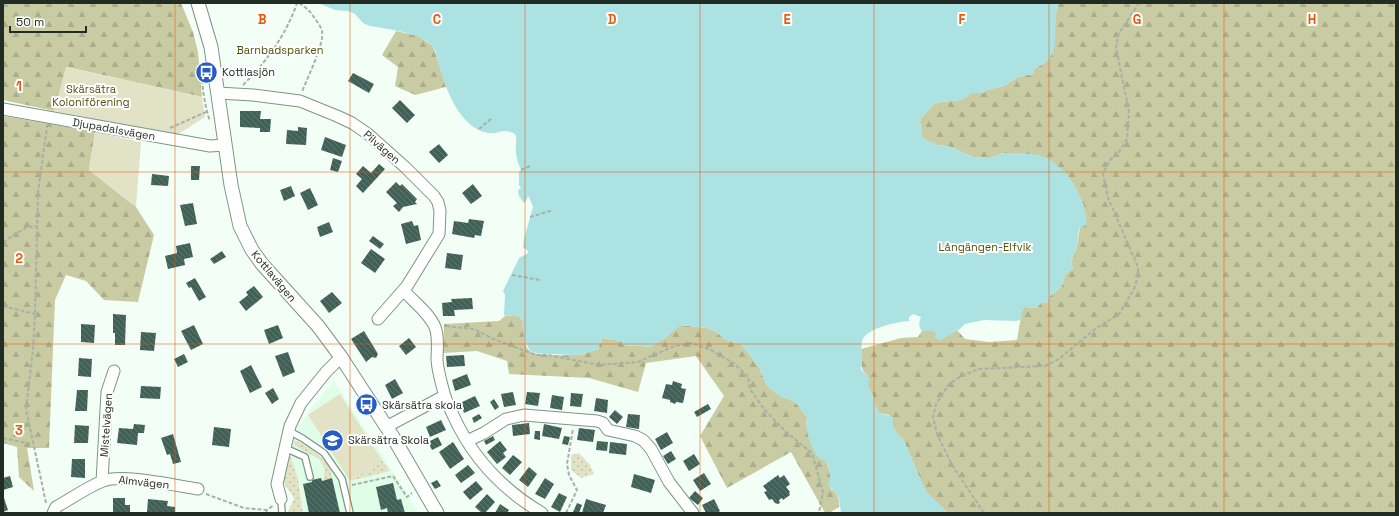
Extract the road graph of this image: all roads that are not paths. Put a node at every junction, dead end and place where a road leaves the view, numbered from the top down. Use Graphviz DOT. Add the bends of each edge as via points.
graph roads {
  1 [pos="198,3"];
  2 [pos="218,93"];
  3 [pos="3,109"];
  4 [pos="225,145"];
  5 [pos="404,291"];
  6 [pos="378,319"];
  7 [pos="341,357"];
  8 [pos="114,370"];
  9 [pos="444,396"];
  10 [pos="386,428"];
  11 [pos="289,431"];
  12 [pos="467,441"];
  13 [pos="285,448"];
  14 [pos="310,477"];
  15 [pos="102,481"];
  16 [pos="198,489"];
  17 [pos="281,499"];
  18 [pos="50,510"];
  19 [pos="282,513"];
  20 [pos="350,513"];
  21 [pos="437,513"];
  22 [pos="542,513"];
  23 [pos="693,513"];
  1 -- 2 [label="street, Kottlavägen" via="211,47"];
  2 -- 4 [label="street, Kottlavägen"];
  2 -- 5 [label="street, Pilvägen" via="300,101 352,123 368,134 434,196 440,211 438,234"];
  3 -- 4 [label="street, Djupadalsvägen" via="210,146"];
  4 -- 7 [label="street, Kottlavägen" via="235,208 246,239 262,264 318,326"];
  5 -- 6 [label="street, Pilvägen"];
  5 -- 9 [label="street" via="434,324"];
  7 -- 10 [label="street, Kottlavägen"];
  7 -- 11 [label="street" via="302,403"];
  8 -- 15 [label="street, Mistelvägen" via="107,392"];
  9 -- 10 [label="street"];
  9 -- 12 [label="street"];
  10 -- 21 [label="street, Kottlavägen"];
  11 -- 13 [label="street"];
  11 -- 20 [label="lane" via="324,453 342,479"];
  12 -- 22 [label="street" via="481,462 505,487"];
  12 -- 23 [label="street" via="514,416 603,423 608,430 643,440 651,449 669,482"];
  13 -- 14 [label="lane" via="305,457"];
  13 -- 17 [label="street" via="277,484"];
  15 -- 16 [label="street, Almvägen" via="111,478 132,479"];
  15 -- 18 [label="street, Almvägen"];
  17 -- 19 [label="lane"];
}
